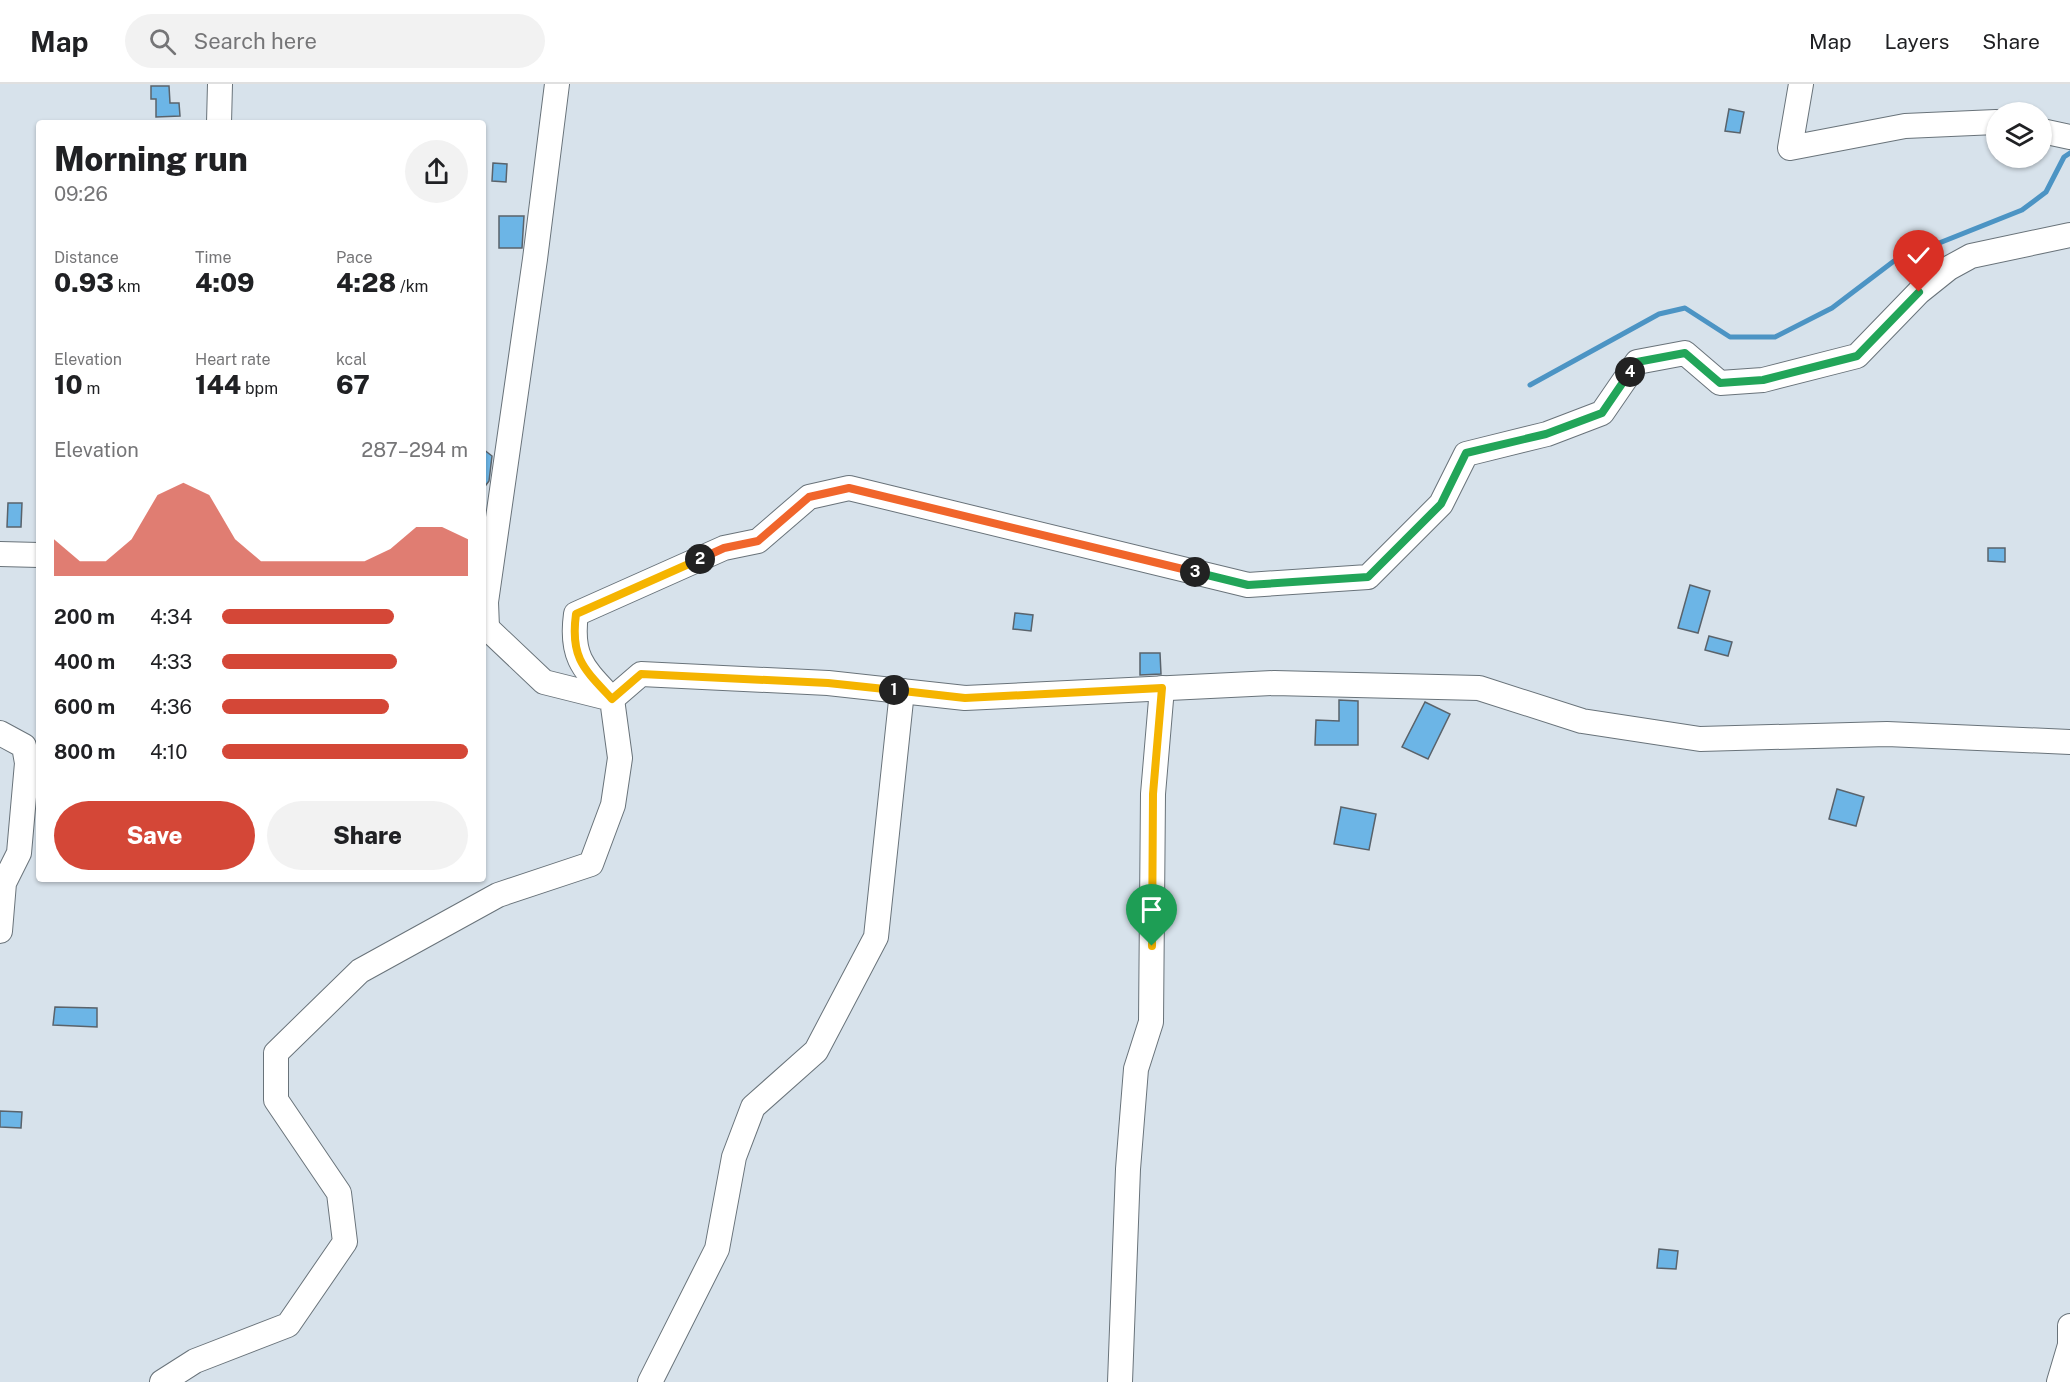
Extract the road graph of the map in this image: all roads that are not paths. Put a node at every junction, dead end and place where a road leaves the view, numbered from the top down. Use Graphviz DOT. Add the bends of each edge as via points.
graph roads {
  1 [pos="220,84"];
  2 [pos="557,84"];
  3 [pos="1801,84"];
  4 [pos="219,120"];
  5 [pos="1986,122"];
  6 [pos="2052,132"];
  7 [pos="2070,137"];
  8 [pos="2070,235"];
  9 [pos="0,554"];
  10 [pos="36,555"];
  11 [pos="486,602"];
  12 [pos="486,628"];
  13 [pos="1162,688"];
  14 [pos="902,691"];
  15 [pos="612,699"];
  16 [pos="0,733"];
  17 [pos="2070,742"];
  18 [pos="0,931"];
  19 [pos="2070,1326"];
  20 [pos="162,1382"];
  21 [pos="650,1382"];
  22 [pos="1120,1382"];
  23 [pos="2059,1382"];
  1 -- 4 [label="street"];
  2 -- 11 [label="street"];
  3 -- 5 [label="street" via="1790,148 1905,126"];
  6 -- 7 [label="street"];
  8 -- 15 [label="street" via="1971,256 1949,268 1919,292 1857,356 1763,380 1720,383 1685,353 1637,362 1602,413 1546,434 1466,453 1441,504 1368,577 1248,585 849,488 809,497 758,541 724,548 576,614 573,633 580,664"];
  9 -- 10 [label="street"];
  12 -- 15 [label="street" via="544,682"];
  13 -- 14 [label="street" via="965,698"];
  13 -- 17 [label="street" via="1274,683 1479,688 1582,721 1700,739 1887,734"];
  13 -- 22 [label="street" via="1153,794 1151,1022 1136,1069"];
  14 -- 15 [label="street" via="828,683 641,674"];
  14 -- 21 [label="street" via="876,937 816,1051 753,1107 734,1157 717,1249"];
  15 -- 20 [label="street" via="620,758 613,806 591,864 498,895 360,971 276,1053 276,1100 339,1193 345,1242 288,1325 195,1360"];
  16 -- 18 [label="street" via="24,746 27,763 19,853 4,884"];
  19 -- 23 [label="street" via="2070,1345"];
}
